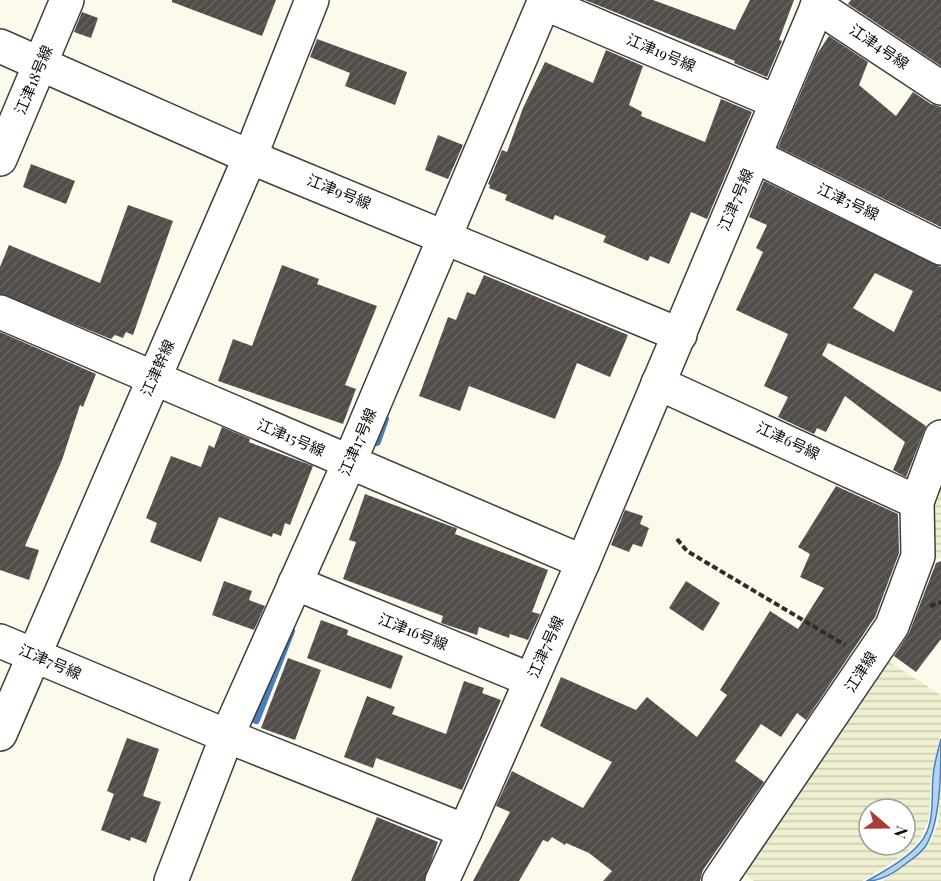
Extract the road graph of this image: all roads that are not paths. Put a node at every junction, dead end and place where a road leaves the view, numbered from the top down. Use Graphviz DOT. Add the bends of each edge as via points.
graph roads {
  1 [pos="67,0"];
  2 [pos="312,0"];
  3 [pos="544,2"];
  4 [pos="818,3"];
  5 [pos="0,45"];
  6 [pos="42,63"];
  7 [pos="941,88"];
  8 [pos="777,102"];
  9 [pos="755,156"];
  10 [pos="250,157"];
  11 [pos="0,159"];
  12 [pos="446,236"];
  13 [pos="941,248"];
  14 [pos="0,312"];
  15 [pos="680,334"];
  16 [pos="153,379"];
  17 [pos="658,383"];
  18 [pos="941,437"];
  19 [pos="349,463"];
  20 [pos="917,502"];
  21 [pos="583,562"];
  22 [pos="295,583"];
  23 [pos="0,641"];
  24 [pos="33,655"];
  25 [pos="531,680"];
  26 [pos="0,734"];
  27 [pos="227,736"];
  28 [pos="465,831"];
  29 [pos="728,878"];
  30 [pos="171,881"];
  31 [pos="442,881"];
  1 -- 6 [label="street, 江津18号線"];
  2 -- 10 [label="street, 江津幹線"];
  3 -- 8 [label="street, 江津19号線"];
  3 -- 12 [label="street, 江津17号線"];
  4 -- 7 [label="street, 江津4号線"];
  4 -- 8 [label="street, 江津7号線"];
  5 -- 6 [label="street, 江津9号線"];
  6 -- 10 [label="street, 江津9号線"];
  6 -- 11 [label="street, 江津18号線"];
  8 -- 9 [label="street, 江津7号線"];
  9 -- 13 [label="street, 江津5号線"];
  9 -- 15 [label="street, 江津7号線"];
  10 -- 12 [label="street, 江津9号線"];
  10 -- 16 [label="street, 江津幹線"];
  12 -- 15 [label="street, 江津9号線"];
  12 -- 19 [label="street, 江津17号線"];
  14 -- 16 [label="street, 江津15号線"];
  15 -- 17 [label="street, 江津7号線"];
  16 -- 19 [label="street, 江津15号線"];
  16 -- 24 [label="street, 江津幹線"];
  17 -- 20 [label="street, 江津6号線"];
  17 -- 21 [label="street, 江津7号線"];
  18 -- 20 [label="street, 江津線"];
  19 -- 21 [label="street, 江津15号線"];
  19 -- 22 [label="street, 江津17号線"];
  20 -- 29 [label="street, 江津線" via="918,556 892,626"];
  21 -- 25 [label="street, 江津7号線"];
  22 -- 25 [label="street, 江津16号線"];
  22 -- 27 [label="street, 江津17号線"];
  23 -- 24 [label="street, 江津7号線"];
  24 -- 26 [label="street, 江津幹線"];
  24 -- 27 [label="street, 江津7号線"];
  25 -- 28 [label="street, 江津7号線"];
  27 -- 28 [label="street, 江津7号線"];
  27 -- 30 [label="street, 江津17号線"];
  28 -- 31 [label="street"];
}
